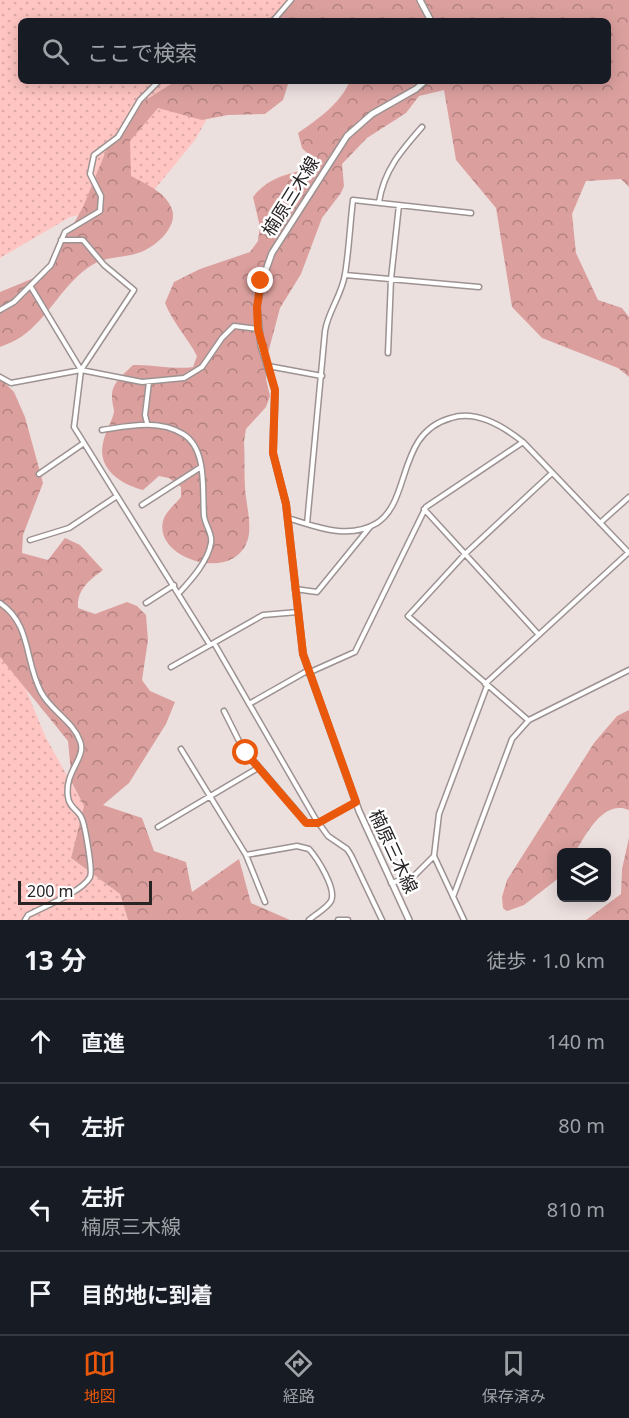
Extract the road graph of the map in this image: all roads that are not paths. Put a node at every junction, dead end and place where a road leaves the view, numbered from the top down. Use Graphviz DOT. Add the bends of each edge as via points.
graph roads {
  1 [pos="291,0"];
  2 [pos="420,0"];
  3 [pos="276,18"];
  4 [pos="429,18"];
  5 [pos="156,84"];
  6 [pos="421,84"];
  7 [pos="422,127"];
  8 [pos="379,202"];
  9 [pos="399,205"];
  10 [pos="471,213"];
  11 [pos="61,240"];
  12 [pos="345,275"];
  13 [pos="391,279"];
  14 [pos="31,287"];
  15 [pos="479,287"];
  16 [pos="0,309"];
  17 [pos="258,329"];
  18 [pos="388,353"];
  19 [pos="268,366"];
  20 [pos="81,370"];
  21 [pos="322,376"];
  22 [pos="0,377"];
  23 [pos="149,382"];
  24 [pos="147,423"];
  25 [pos="102,430"];
  26 [pos="523,442"];
  27 [pos="84,443"];
  28 [pos="201,467"];
  29 [pos="552,473"];
  30 [pos="39,474"];
  31 [pos="117,496"];
  32 [pos="629,497"];
  33 [pos="142,505"];
  34 [pos="424,509"];
  35 [pos="288,518"];
  36 [pos="600,523"];
  37 [pos="307,524"];
  38 [pos="370,526"];
  39 [pos="30,540"];
  40 [pos="629,553"];
  41 [pos="465,554"];
  42 [pos="174,585"];
  43 [pos="295,589"];
  44 [pos="179,592"];
  45 [pos="0,603"];
  46 [pos="146,603"];
  47 [pos="298,612"];
  48 [pos="539,635"];
  49 [pos="212,644"];
  50 [pos="171,667"];
  51 [pos="629,670"];
  52 [pos="307,672"];
  53 [pos="486,685"];
  54 [pos="249,704"];
  55 [pos="224,711"];
  56 [pos="528,720"];
  57 [pos="181,749"];
  58 [pos="258,768"];
  59 [pos="210,796"];
  60 [pos="356,802"];
  61 [pos="318,823"];
  62 [pos="158,827"];
  63 [pos="246,855"];
  64 [pos="434,856"];
  65 [pos="391,883"];
  66 [pos="453,897"];
  67 [pos="265,902"];
  68 [pos="25,920"];
  69 [pos="309,920"];
  70 [pos="338,920"];
  71 [pos="348,920"];
  72 [pos="382,920"];
  73 [pos="409,920"];
  74 [pos="464,920"];
  1 -- 3 [label="street"];
  2 -- 4 [label="main road"];
  5 -- 11 [label="street" via="140,100 118,136 94,155 90,174 101,196 100,211 65,231"];
  6 -- 17 [label="main road, 楠原三木線" via="372,114 337,149 272,253 259,294"];
  7 -- 8 [label="street" via="386,172"];
  8 -- 9 [label="street"];
  8 -- 12 [label="street" via="353,200"];
  9 -- 10 [label="street"];
  9 -- 13 [label="street"];
  11 -- 14 [label="street" via="57,255"];
  11 -- 20 [label="street" via="83,240 104,265 134,290"];
  12 -- 13 [label="street"];
  12 -- 21 [label="street" via="326,324"];
  13 -- 15 [label="street"];
  13 -- 18 [label="street"];
  14 -- 16 [label="street" via="14,303"];
  14 -- 20 [label="street"];
  17 -- 19 [label="main road, 楠原三木線"];
  17 -- 23 [label="street" via="234,326 195,374"];
  19 -- 21 [label="street"];
  19 -- 35 [label="main road, 楠原三木線" via="276,401 273,453"];
  20 -- 22 [label="street" via="11,383"];
  20 -- 23 [label="street"];
  20 -- 27 [label="street" via="74,427"];
  21 -- 37 [label="street"];
  23 -- 24 [label="street"];
  24 -- 25 [label="street"];
  24 -- 28 [label="street" via="183,434 197,453"];
  26 -- 29 [label="street"];
  26 -- 34 [label="street"];
  26 -- 38 [label="street" via="477,417 456,416 435,424 415,447 385,515"];
  27 -- 30 [label="street"];
  27 -- 31 [label="street"];
  28 -- 33 [label="street"];
  28 -- 44 [label="street" via="204,518 212,541 204,561"];
  29 -- 36 [label="street"];
  29 -- 41 [label="street"];
  31 -- 39 [label="street" via="69,528"];
  31 -- 42 [label="street"];
  32 -- 36 [label="street"];
  34 -- 41 [label="street"];
  34 -- 52 [label="street" via="355,652"];
  35 -- 37 [label="street"];
  35 -- 43 [label="main road, 楠原三木線"];
  36 -- 40 [label="street"];
  37 -- 38 [label="street" via="343,532"];
  38 -- 43 [label="street" via="317,592"];
  40 -- 48 [label="street"];
  41 -- 48 [label="street"];
  41 -- 53 [label="street" via="408,616"];
  42 -- 44 [label="street"];
  42 -- 46 [label="street"];
  43 -- 47 [label="main road, 楠原三木線"];
  44 -- 49 [label="street"];
  45 -- 68 [label="street" via="25,632 40,691 80,741 82,749 69,776 68,798 82,819 92,869 84,885"];
  47 -- 49 [label="street" via="263,615"];
  47 -- 52 [label="main road, 楠原三木線"];
  48 -- 53 [label="street"];
  49 -- 50 [label="street"];
  49 -- 54 [label="street"];
  51 -- 56 [label="street"];
  52 -- 54 [label="street"];
  52 -- 60 [label="main road, 楠原三木線"];
  53 -- 56 [label="street"];
  53 -- 64 [label="street" via="439,814"];
  54 -- 61 [label="street"];
  55 -- 58 [label="street"];
  56 -- 66 [label="street" via="512,739"];
  57 -- 59 [label="street"];
  58 -- 59 [label="street"];
  58 -- 61 [label="street" via="306,823"];
  59 -- 62 [label="street"];
  59 -- 63 [label="street"];
  60 -- 61 [label="street"];
  60 -- 65 [label="main road, 楠原三木線"];
  61 -- 72 [label="street" via="328,836 347,849"];
  63 -- 67 [label="street"];
  63 -- 69 [label="street" via="297,846 309,849 325,874 332,897"];
  64 -- 65 [label="street" via="414,876"];
  64 -- 66 [label="street"];
  65 -- 73 [label="main road, 楠原三木線"];
  66 -- 74 [label="street"];
  70 -- 71 [label="street"];
}
